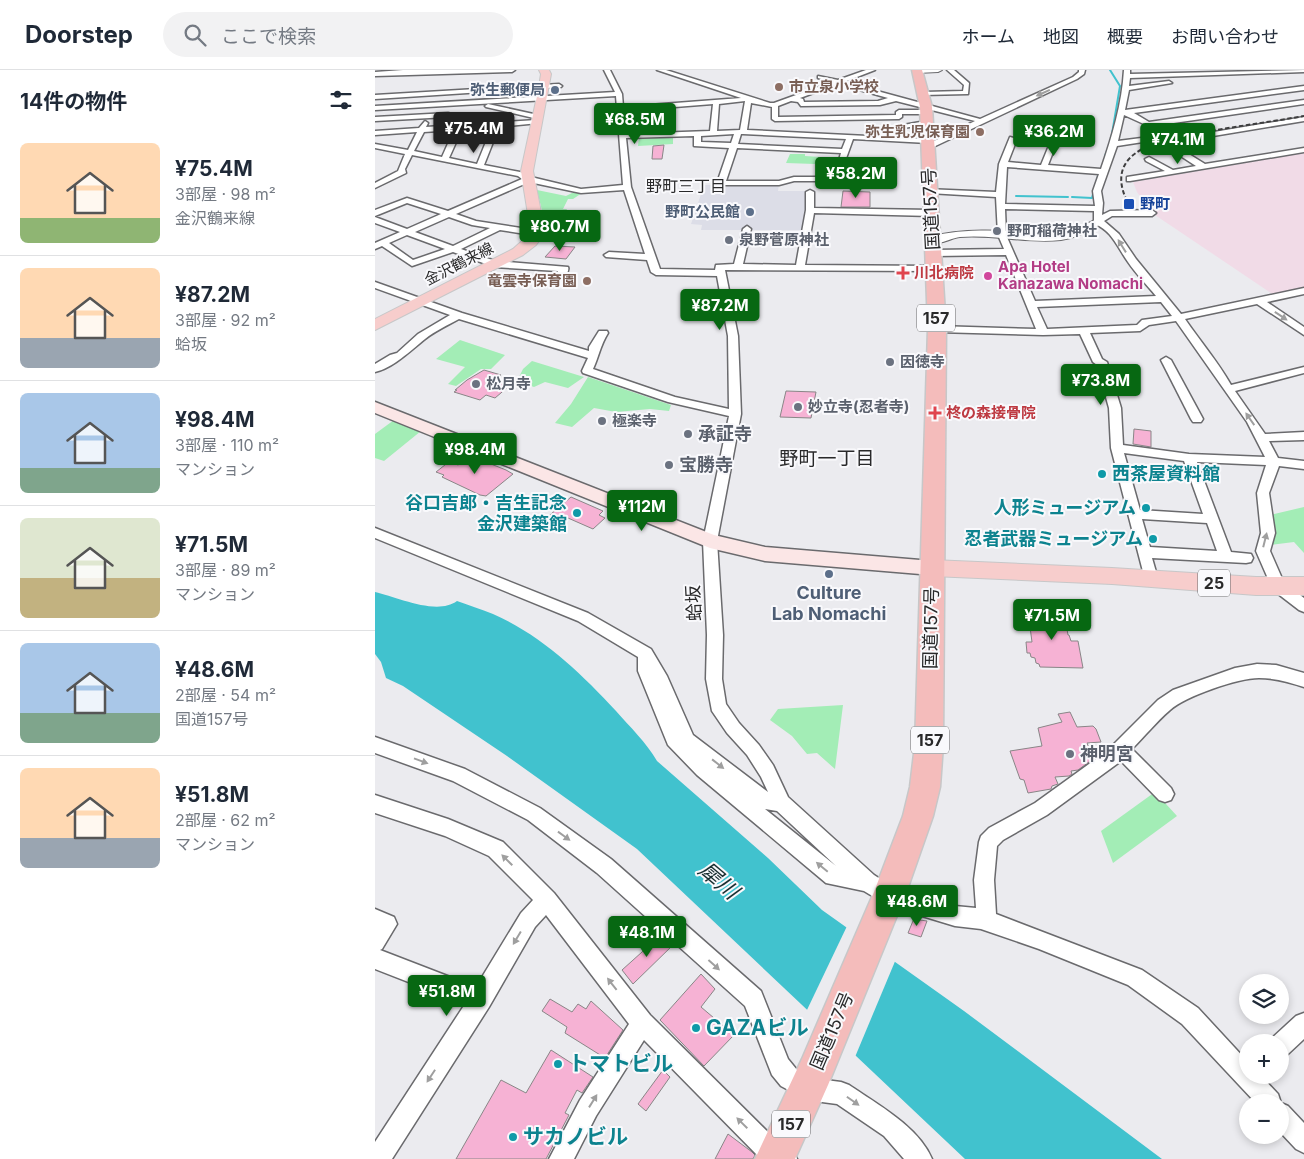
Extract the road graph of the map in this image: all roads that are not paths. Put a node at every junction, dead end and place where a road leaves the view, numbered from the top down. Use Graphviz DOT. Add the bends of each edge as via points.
graph roads {
  1 [pos="512,70"];
  2 [pos="607,70"];
  3 [pos="660,70"];
  4 [pos="872,70"];
  5 [pos="938,70"];
  6 [pos="950,70"];
  7 [pos="1082,70"];
  8 [pos="1304,70"];
  9 [pos="490,71"];
  10 [pos="917,71"];
  11 [pos="454,72"];
  12 [pos="1244,72"];
  13 [pos="1127,73"];
  14 [pos="1212,73"];
  15 [pos="375,74"];
  16 [pos="820,77"];
  17 [pos="1261,80"];
  18 [pos="543,82"];
  19 [pos="839,82"];
  20 [pos="1269,84"];
  21 [pos="569,86"];
  22 [pos="585,88"];
  23 [pos="713,88"];
  24 [pos="1126,88"];
  25 [pos="1304,88"];
  26 [pos="694,90"];
  27 [pos="1284,91"];
  28 [pos="442,93"];
  29 [pos="609,94"];
  30 [pos="619,94"];
  31 [pos="375,97"];
  32 [pos="752,100"];
  33 [pos="789,100"];
  34 [pos="827,101"];
  35 [pos="1304,101"];
  36 [pos="469,102"];
  37 [pos="716,102"];
  38 [pos="909,102"];
  39 [pos="880,103"];
  40 [pos="436,104"];
  41 [pos="801,104"];
  42 [pos="854,104"];
  43 [pos="775,105"];
  44 [pos="375,108"];
  45 [pos="621,109"];
  46 [pos="925,109"];
  47 [pos="1125,113"];
  48 [pos="429,116"];
  49 [pos="884,117"];
  50 [pos="899,117"];
  51 [pos="801,118"];
  52 [pos="828,118"];
  53 [pos="375,119"];
  54 [pos="537,119"];
  55 [pos="1304,119"];
  56 [pos="981,121"];
  57 [pos="494,125"];
  58 [pos="1060,126"];
  59 [pos="1135,126"];
  60 [pos="459,127"];
  61 [pos="902,127"];
  62 [pos="856,129"];
  63 [pos="885,129"];
  64 [pos="422,130"];
  65 [pos="389,132"];
  66 [pos="740,132"];
  67 [pos="375,133"];
  68 [pos="713,133"];
  69 [pos="698,134"];
  70 [pos="800,134"];
  71 [pos="623,136"];
  72 [pos="831,136"];
  73 [pos="1157,138"];
  74 [pos="1013,139"];
  75 [pos="375,142"];
  76 [pos="1165,142"];
  77 [pos="928,144"];
  78 [pos="1113,144"];
  79 [pos="375,146"];
  80 [pos="733,146"];
  81 [pos="828,150"];
  82 [pos="1304,150"];
  83 [pos="844,151"];
  84 [pos="411,153"];
  85 [pos="445,159"];
  86 [pos="1149,159"];
  87 [pos="1003,164"];
  88 [pos="480,166"];
  89 [pos="1044,167"];
  90 [pos="1204,167"];
  91 [pos="1104,172"];
  92 [pos="1172,172"];
  93 [pos="1130,180"];
  94 [pos="375,186"];
  95 [pos="627,187"];
  96 [pos="528,189"];
  97 [pos="929,191"];
  98 [pos="811,192"];
  99 [pos="1000,195"];
  100 [pos="1001,206"];
  101 [pos="1098,209"];
  102 [pos="810,210"];
  103 [pos="375,213"];
  104 [pos="931,213"];
  105 [pos="1152,213"];
  106 [pos="446,214"];
  107 [pos="375,220"];
  108 [pos="1097,222"];
  109 [pos="499,227"];
  110 [pos="747,229"];
  111 [pos="405,232"];
  112 [pos="538,233"];
  113 [pos="1002,236"];
  114 [pos="379,244"];
  115 [pos="453,249"];
  116 [pos="1009,252"];
  117 [pos="934,254"];
  118 [pos="609,255"];
  119 [pos="650,257"];
  120 [pos="494,264"];
  121 [pos="738,266"];
  122 [pos="800,267"];
  123 [pos="719,272"];
  124 [pos="559,278"];
  125 [pos="375,285"];
  126 [pos="1304,291"];
  127 [pos="1163,299"];
  128 [pos="1258,300"];
  129 [pos="419,302"];
  130 [pos="1030,304"];
  131 [pos="458,315"];
  132 [pos="1179,318"];
  133 [pos="375,325"];
  134 [pos="937,329"];
  135 [pos="1084,331"];
  136 [pos="1043,332"];
  137 [pos="1304,332"];
  138 [pos="603,333"];
  139 [pos="593,356"];
  140 [pos="1166,360"];
  141 [pos="375,369"];
  142 [pos="1304,370"];
  143 [pos="1228,389"];
  144 [pos="375,407"];
  145 [pos="735,414"];
  146 [pos="1197,419"];
  147 [pos="1304,436"];
  148 [pos="1261,438"];
  149 [pos="1117,448"];
  150 [pos="1189,458"];
  151 [pos="1274,461"];
  152 [pos="1304,465"];
  153 [pos="1134,514"];
  154 [pos="1211,519"];
  155 [pos="375,533"];
  156 [pos="710,541"];
  157 [pos="1144,552"];
  158 [pos="1225,557"];
  159 [pos="1246,558"];
  160 [pos="932,568"];
  161 [pos="1151,579"];
  162 [pos="1278,586"];
  163 [pos="1304,586"];
  164 [pos="1304,606"];
  165 [pos="645,653"];
  166 [pos="1304,680"];
  167 [pos="375,745"];
  168 [pos="1121,749"];
  169 [pos="1165,794"];
  170 [pos="782,803"];
  171 [pos="375,804"];
  172 [pos="880,894"];
  173 [pos="547,900"];
  174 [pos="375,919"];
  175 [pos="981,919"];
  176 [pos="375,942"];
  177 [pos="375,959"];
  178 [pos="481,999"];
  179 [pos="642,1023"];
  180 [pos="1304,1024"];
  181 [pos="1289,1038"];
  182 [pos="1239,1067"];
  183 [pos="811,1081"];
  184 [pos="1255,1084"];
  185 [pos="1263,1094"];
  186 [pos="1289,1124"];
  187 [pos="1304,1141"];
  188 [pos="779,1158"];
  189 [pos="378,1159"];
  190 [pos="561,1159"];
  191 [pos="920,1159"];
  1 -- 9 [label="street"];
  2 -- 30 [label="street"];
  3 -- 23 [label="street"];
  4 -- 19 [label="street"];
  5 -- 10 [label="street"];
  6 -- 46 [label="street" via="967,84 966,93"];
  7 -- 56 [label="street, one-way" via="1075,78"];
  8 -- 12 [label="street"];
  9 -- 11 [label="street"];
  10 -- 46 [label="highway, 国道157号 / 157"];
  11 -- 15 [label="street"];
  11 -- 28 [label="street"];
  12 -- 14 [label="street"];
  12 -- 17 [label="street"];
  13 -- 14 [label="street"];
  13 -- 24 [label="street"];
  14 -- 24 [label="street" via="1220,76"];
  16 -- 19 [label="street"];
  18 -- 21 [label="street"];
  18 -- 28 [label="street"];
  18 -- 29 [label="street"];
  18 -- 36 [label="street"];
  18 -- 54 [label="main road"];
  19 -- 33 [label="street"];
  19 -- 38 [label="street"];
  20 -- 27 [label="street"];
  22 -- 29 [label="street"];
  23 -- 26 [label="street"];
  23 -- 32 [label="street"];
  24 -- 47 [label="street"];
  25 -- 27 [label="street"];
  27 -- 35 [label="street"];
  27 -- 47 [label="street"];
  28 -- 31 [label="street"];
  28 -- 40 [label="street"];
  29 -- 30 [label="street"];
  30 -- 45 [label="street"];
  32 -- 37 [label="street"];
  32 -- 43 [label="street"];
  32 -- 66 [label="street" via="748,102"];
  33 -- 41 [label="street" via="801,100"];
  33 -- 43 [label="street"];
  34 -- 41 [label="street"];
  34 -- 42 [label="street"];
  34 -- 52 [label="street"];
  35 -- 47 [label="street" via="1153,124"];
  36 -- 40 [label="street"];
  36 -- 54 [label="street"];
  37 -- 45 [label="street"];
  37 -- 68 [label="street"];
  38 -- 39 [label="street"];
  38 -- 46 [label="street"];
  39 -- 42 [label="street"];
  39 -- 49 [label="street"];
  40 -- 44 [label="street"];
  40 -- 48 [label="street"];
  41 -- 51 [label="street"];
  42 -- 62 [label="street"];
  43 -- 51 [label="street" via="775,118"];
  45 -- 71 [label="street"];
  46 -- 50 [label="street" via="899,112"];
  46 -- 56 [label="street"];
  46 -- 61 [label="street"];
  46 -- 77 [label="highway, 国道157号 / 157"];
  47 -- 78 [label="street"];
  48 -- 53 [label="street"];
  48 -- 57 [label="street" via="448,115"];
  48 -- 64 [label="street"];
  49 -- 50 [label="street"];
  49 -- 62 [label="street"];
  49 -- 63 [label="street"];
  50 -- 61 [label="street"];
  51 -- 52 [label="street"];
  51 -- 70 [label="street"];
  52 -- 62 [label="street"];
  52 -- 72 [label="street"];
  54 -- 57 [label="street"];
  54 -- 96 [label="main road" via="527,171"];
  55 -- 76 [label="street"];
  56 -- 77 [label="street"];
  57 -- 60 [label="street"];
  57 -- 88 [label="street"];
  58 -- 89 [label="street"];
  59 -- 73 [label="street"];
  60 -- 64 [label="street"];
  60 -- 85 [label="street"];
  61 -- 63 [label="street"];
  62 -- 63 [label="street"];
  62 -- 72 [label="street"];
  62 -- 77 [label="street"];
  62 -- 83 [label="street"];
  64 -- 65 [label="street"];
  64 -- 84 [label="street"];
  65 -- 67 [label="street"];
  65 -- 75 [label="street" via="388,136"];
  66 -- 68 [label="street"];
  66 -- 70 [label="street"];
  66 -- 80 [label="street"];
  68 -- 69 [label="street"];
  69 -- 71 [label="street"];
  69 -- 80 [label="street" via="697,144"];
  70 -- 72 [label="street"];
  71 -- 95 [label="street"];
  72 -- 81 [label="street"];
  73 -- 76 [label="street"];
  73 -- 78 [label="street"];
  74 -- 87 [label="street"];
  76 -- 90 [label="street"];
  77 -- 97 [label="highway, 国道157号 / 157"];
  78 -- 91 [label="street"];
  79 -- 84 [label="street"];
  80 -- 81 [label="street"];
  80 -- 83 [label="street" via="721,183 779,183 795,175 837,179"];
  81 -- 83 [label="street"];
  82 -- 90 [label="street"];
  84 -- 85 [label="street"];
  84 -- 94 [label="street" via="402,171"];
  85 -- 88 [label="street"];
  86 -- 92 [label="street"];
  87 -- 89 [label="street"];
  87 -- 99 [label="street"];
  88 -- 96 [label="street" via="520,174"];
  89 -- 91 [label="street"];
  90 -- 92 [label="street"];
  91 -- 101 [label="street" via="1097,191"];
  92 -- 93 [label="street"];
  95 -- 96 [label="street" via="581,191"];
  95 -- 119 [label="street"];
  96 -- 106 [label="street"];
  96 -- 112 [label="main road"];
  97 -- 99 [label="street"];
  97 -- 104 [label="highway, 国道157号 / 157"];
  98 -- 102 [label="street"];
  99 -- 100 [label="street"];
  100 -- 101 [label="street"];
  100 -- 113 [label="street"];
  101 -- 108 [label="street"];
  102 -- 104 [label="street"];
  102 -- 122 [label="street"];
  103 -- 106 [label="street" via="407,200"];
  104 -- 117 [label="highway, 国道157号 / 157"];
  105 -- 108 [label="street" via="1110,214"];
  106 -- 109 [label="street"];
  106 -- 111 [label="street"];
  107 -- 111 [label="street"];
  108 -- 113 [label="street" via="1075,234 1060,237"];
  127 -- 108 [label="street, one-way" via="1116,236 1104,224"];
  109 -- 112 [label="street"];
  109 -- 115 [label="street"];
  110 -- 121 [label="street"];
  111 -- 114 [label="street"];
  111 -- 115 [label="street"];
  112 -- 120 [label="main road, 金沢鶴来線" via="518,252"];
  113 -- 116 [label="street"];
  113 -- 117 [label="street" via="959,234 943,239"];
  114 -- 115 [label="street" via="412,264"];
  115 -- 120 [label="street"];
  116 -- 117 [label="street"];
  116 -- 130 [label="street"];
  117 -- 122 [label="street"];
  117 -- 134 [label="highway, 国道157号 / 157"];
  118 -- 119 [label="street"];
  119 -- 123 [label="street" via="656,272"];
  120 -- 124 [label="street" via="565,269"];
  120 -- 129 [label="main road, 金沢鶴来線"];
  121 -- 122 [label="street"];
  121 -- 123 [label="street" via="719,267"];
  123 -- 145 [label="street, 蛤坂" via="723,278 733,336"];
  125 -- 129 [label="street"];
  126 -- 128 [label="street"];
  127 -- 130 [label="street"];
  127 -- 132 [label="street"];
  128 -- 132 [label="street"];
  128 -- 137 [label="street, one-way"];
  129 -- 131 [label="street"];
  129 -- 133 [label="main road, 金沢鶴来線"];
  130 -- 136 [label="street"];
  131 -- 139 [label="street"];
  131 -- 141 [label="street" via="422,336 400,356"];
  132 -- 135 [label="street" via="1146,322 1139,328"];
  132 -- 143 [label="street"];
  134 -- 136 [label="street"];
  134 -- 160 [label="highway, 国道157号 / 157"];
  135 -- 136 [label="street"];
  135 -- 149 [label="street" via="1100,362 1115,408"];
  138 -- 139 [label="street" via="594,347"];
  139 -- 145 [label="street" via="587,371 672,400"];
  140 -- 146 [label="street"];
  142 -- 143 [label="street"];
  148 -- 143 [label="street, one-way"];
  144 -- 156 [label="main road"];
  145 -- 156 [label="street, 蛤坂"];
  147 -- 148 [label="street"];
  148 -- 151 [label="street"];
  149 -- 150 [label="street"];
  149 -- 153 [label="street"];
  150 -- 151 [label="street"];
  150 -- 154 [label="street"];
  151 -- 152 [label="street"];
  162 -- 151 [label="street, one-way" via="1263,550 1268,533 1263,493"];
  153 -- 154 [label="street"];
  153 -- 157 [label="street"];
  154 -- 158 [label="street"];
  155 -- 165 [label="street" via="583,617"];
  156 -- 160 [label="main road" via="765,554"];
  156 -- 170 [label="street, 蛤坂" via="714,679 718,706 767,771"];
  157 -- 158 [label="street"];
  157 -- 161 [label="street"];
  158 -- 159 [label="street"];
  160 -- 161 [label="main road, 25"];
  160 -- 172 [label="highway, 国道157号 / 157" via="929,745 925,788 918,816"];
  161 -- 162 [label="main road, 25"];
  162 -- 163 [label="main road, 25"];
  162 -- 164 [label="street"];
  165 -- 170 [label="street, one-way" via="659,676 687,740 764,800"];
  172 -- 165 [label="street, one-way" via="833,876 703,769 674,740 646,671"];
  166 -- 168 [label="street" via="1276,672 1257,671 1235,675 1179,695 1164,705"];
  167 -- 183 [label="street, one-way" via="459,775 534,814 604,866 753,999 780,1067 789,1078"];
  168 -- 169 [label="street"];
  168 -- 175 [label="street" via="1041,809 996,834 988,842 984,880 987,914"];
  170 -- 172 [label="street"];
  173 -- 171 [label="street, one-way" via="496,850 448,828"];
  172 -- 175 [label="street" via="955,916"];
  172 -- 183 [label="highway, 国道157号 / 157"];
  173 -- 178 [label="street, one-way" via="528,920"];
  179 -- 173 [label="street, one-way"];
  174 -- 176 [label="street" via="387,924"];
  175 -- 182 [label="street" via="1135,978 1190,1016"];
  177 -- 178 [label="street"];
  178 -- 189 [label="street, one-way"];
  188 -- 179 [label="street, one-way"];
  190 -- 179 [label="street, one-way" via="588,1108"];
  180 -- 181 [label="street"];
  183 -- 188 [label="highway, 国道157号 / 157"];
  183 -- 191 [label="street, one-way" via="841,1093 892,1128"];
  184 -- 185 [label="street"];
  186 -- 187 [label="street"];
}
